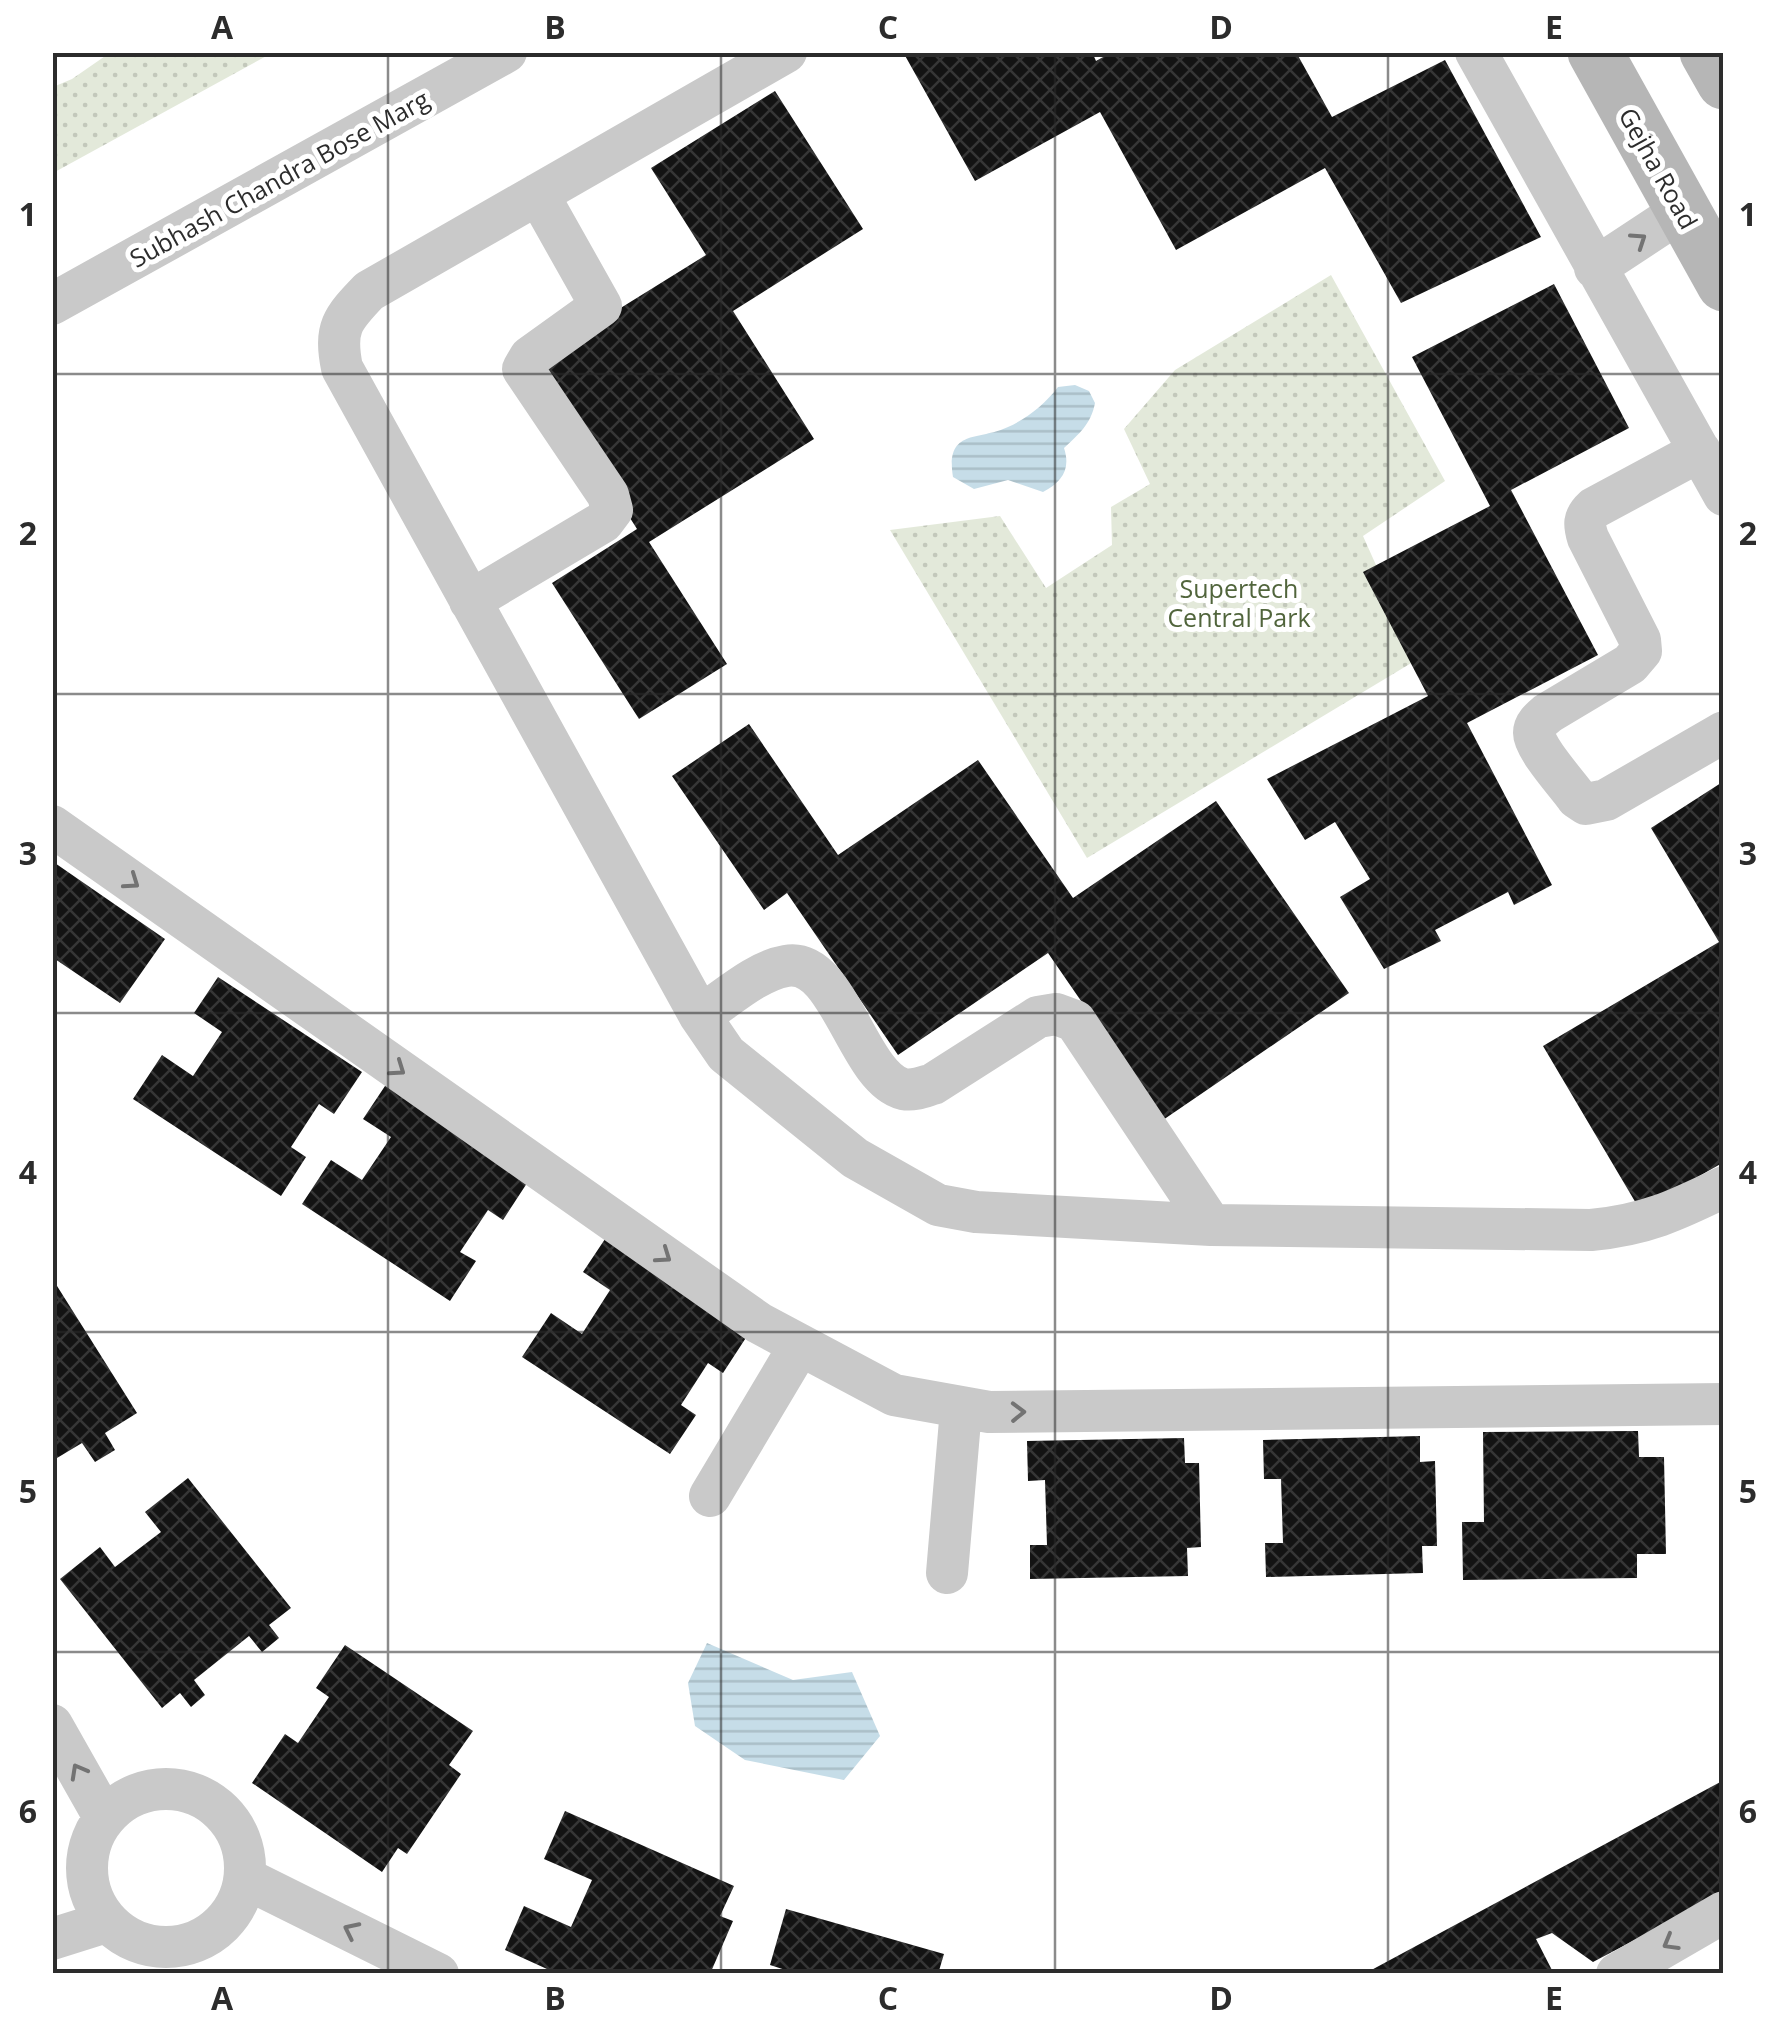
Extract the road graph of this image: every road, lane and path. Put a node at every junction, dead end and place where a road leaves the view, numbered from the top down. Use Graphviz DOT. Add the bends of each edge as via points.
graph roads {
  1 [pos="506,52"];
  2 [pos="786,52"];
  3 [pos="1476,52"];
  4 [pos="1595,52"];
  5 [pos="1707,52"];
  6 [pos="1724,82"];
  7 [pos="538,194"];
  8 [pos="1682,210"];
  9 [pos="1595,268"];
  10 [pos="1724,284"];
  11 [pos="52,304"];
  12 [pos="1700,451"];
  13 [pos="1724,495"];
  14 [pos="470,601"];
  15 [pos="1724,732"];
  16 [pos="52,826"];
  17 [pos="700,1016"];
  18 [pos="1724,1188"];
  19 [pos="1211,1225"];
  20 [pos="800,1345"];
  21 [pos="1724,1404"];
  22 [pos="961,1409"];
  23 [pos="710,1496"];
  24 [pos="948,1573"];
  25 [pos="52,1725"];
  26 [pos="104,1818"];
  27 [pos="69,1864"];
  28 [pos="245,1878"];
  29 [pos="1724,1912"];
  30 [pos="106,1922"];
  31 [pos="52,1939"];
  32 [pos="198,1959"];
  33 [pos="438,1974"];
  34 [pos="1616,1974"];
  1 -- 11 [label="street, Subhash Chandra Bose Marg"];
  2 -- 7 [label="street"];
  3 -- 9 [label="street"];
  4 -- 8 [label="street, Gejha Road"];
  5 -- 6 [label="street"];
  7 -- 14 [label="street" via="369,291 347,313 336,341 342,368"];
  7 -- 14 [label="street" via="602,306 530,357 523,370 612,510 603,522"];
  9 -- 8 [label="street, one-way"];
  8 -- 10 [label="street, Gejha Road"];
  9 -- 12 [label="street"];
  12 -- 13 [label="street"];
  12 -- 15 [label="street" via="1586,515 1588,538 1641,650 1630,664 1548,713 1534,732 1577,798 1595,804"];
  14 -- 17 [label="street"];
  16 -- 20 [label="street, one-way" via="759,1323"];
  17 -- 19 [label="street" via="726,1054 774,1096 855,1158 938,1205"];
  17 -- 19 [label="street" via="772,970 791,964 810,970 882,1075 899,1088 916,1090 1038,1017 1074,1021"];
  18 -- 19 [label="street" via="1635,1226 1591,1230"];
  20 -- 22 [label="street" via="894,1395"];
  20 -- 23 [label="street"];
  22 -- 21 [label="street, one-way"];
  22 -- 24 [label="street"];
  26 -- 25 [label="street, one-way"];
  26 -- 27 [label="street"];
  26 -- 28 [label="street" via="141,1792 163,1788 197,1796 225,1814 237,1834"];
  27 -- 30 [label="street" via="87,1881"];
  28 -- 32 [label="street" via="228,1919 210,1934"];
  33 -- 28 [label="street, one-way"];
  29 -- 34 [label="street, one-way"];
  30 -- 31 [label="street"];
  30 -- 32 [label="street" via="145,1945"];
}
